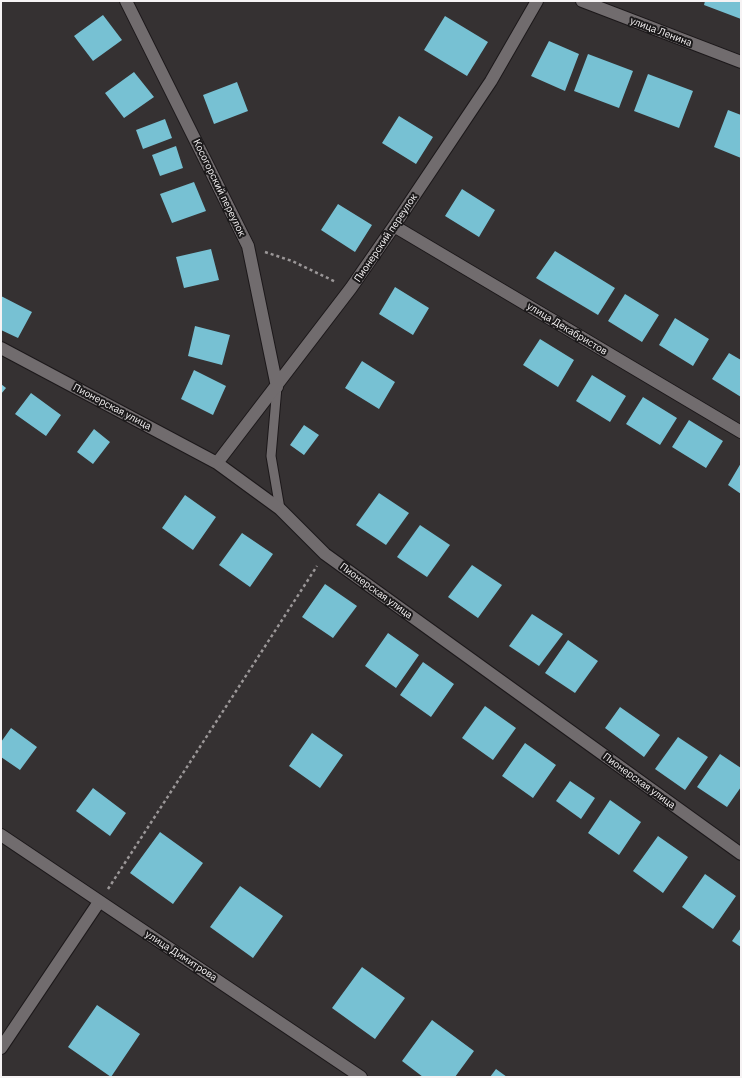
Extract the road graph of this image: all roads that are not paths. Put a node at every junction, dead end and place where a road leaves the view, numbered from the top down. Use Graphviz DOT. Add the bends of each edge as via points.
graph roads {
  1 [pos="126,1"];
  2 [pos="537,1"];
  3 [pos="582,1"];
  4 [pos="741,62"];
  5 [pos="394,226"];
  6 [pos="1,348"];
  7 [pos="276,387"];
  8 [pos="741,432"];
  9 [pos="218,463"];
  10 [pos="280,509"];
  11 [pos="1,835"];
  12 [pos="741,854"];
  13 [pos="99,902"];
  14 [pos="1,1048"];
  15 [pos="361,1077"];
  1 -- 7 [label="street, Косогорский переулок" via="248,246"];
  2 -- 5 [label="street, Пионерский переулок" via="491,81"];
  3 -- 4 [label="street, улица Ленина"];
  5 -- 7 [label="street, Пионерский переулок"];
  5 -- 8 [label="street, улица Декабристов"];
  6 -- 9 [label="street, Пионерская улица"];
  7 -- 9 [label="street, Пионерский переулок"];
  7 -- 10 [label="lane" via="271,456"];
  9 -- 10 [label="street, Пионерская улица"];
  10 -- 12 [label="street, Пионерская улица" via="325,554"];
  11 -- 13 [label="street, улица Димитрова"];
  13 -- 14 [label="street"];
  13 -- 15 [label="street, улица Димитрова"];
}
